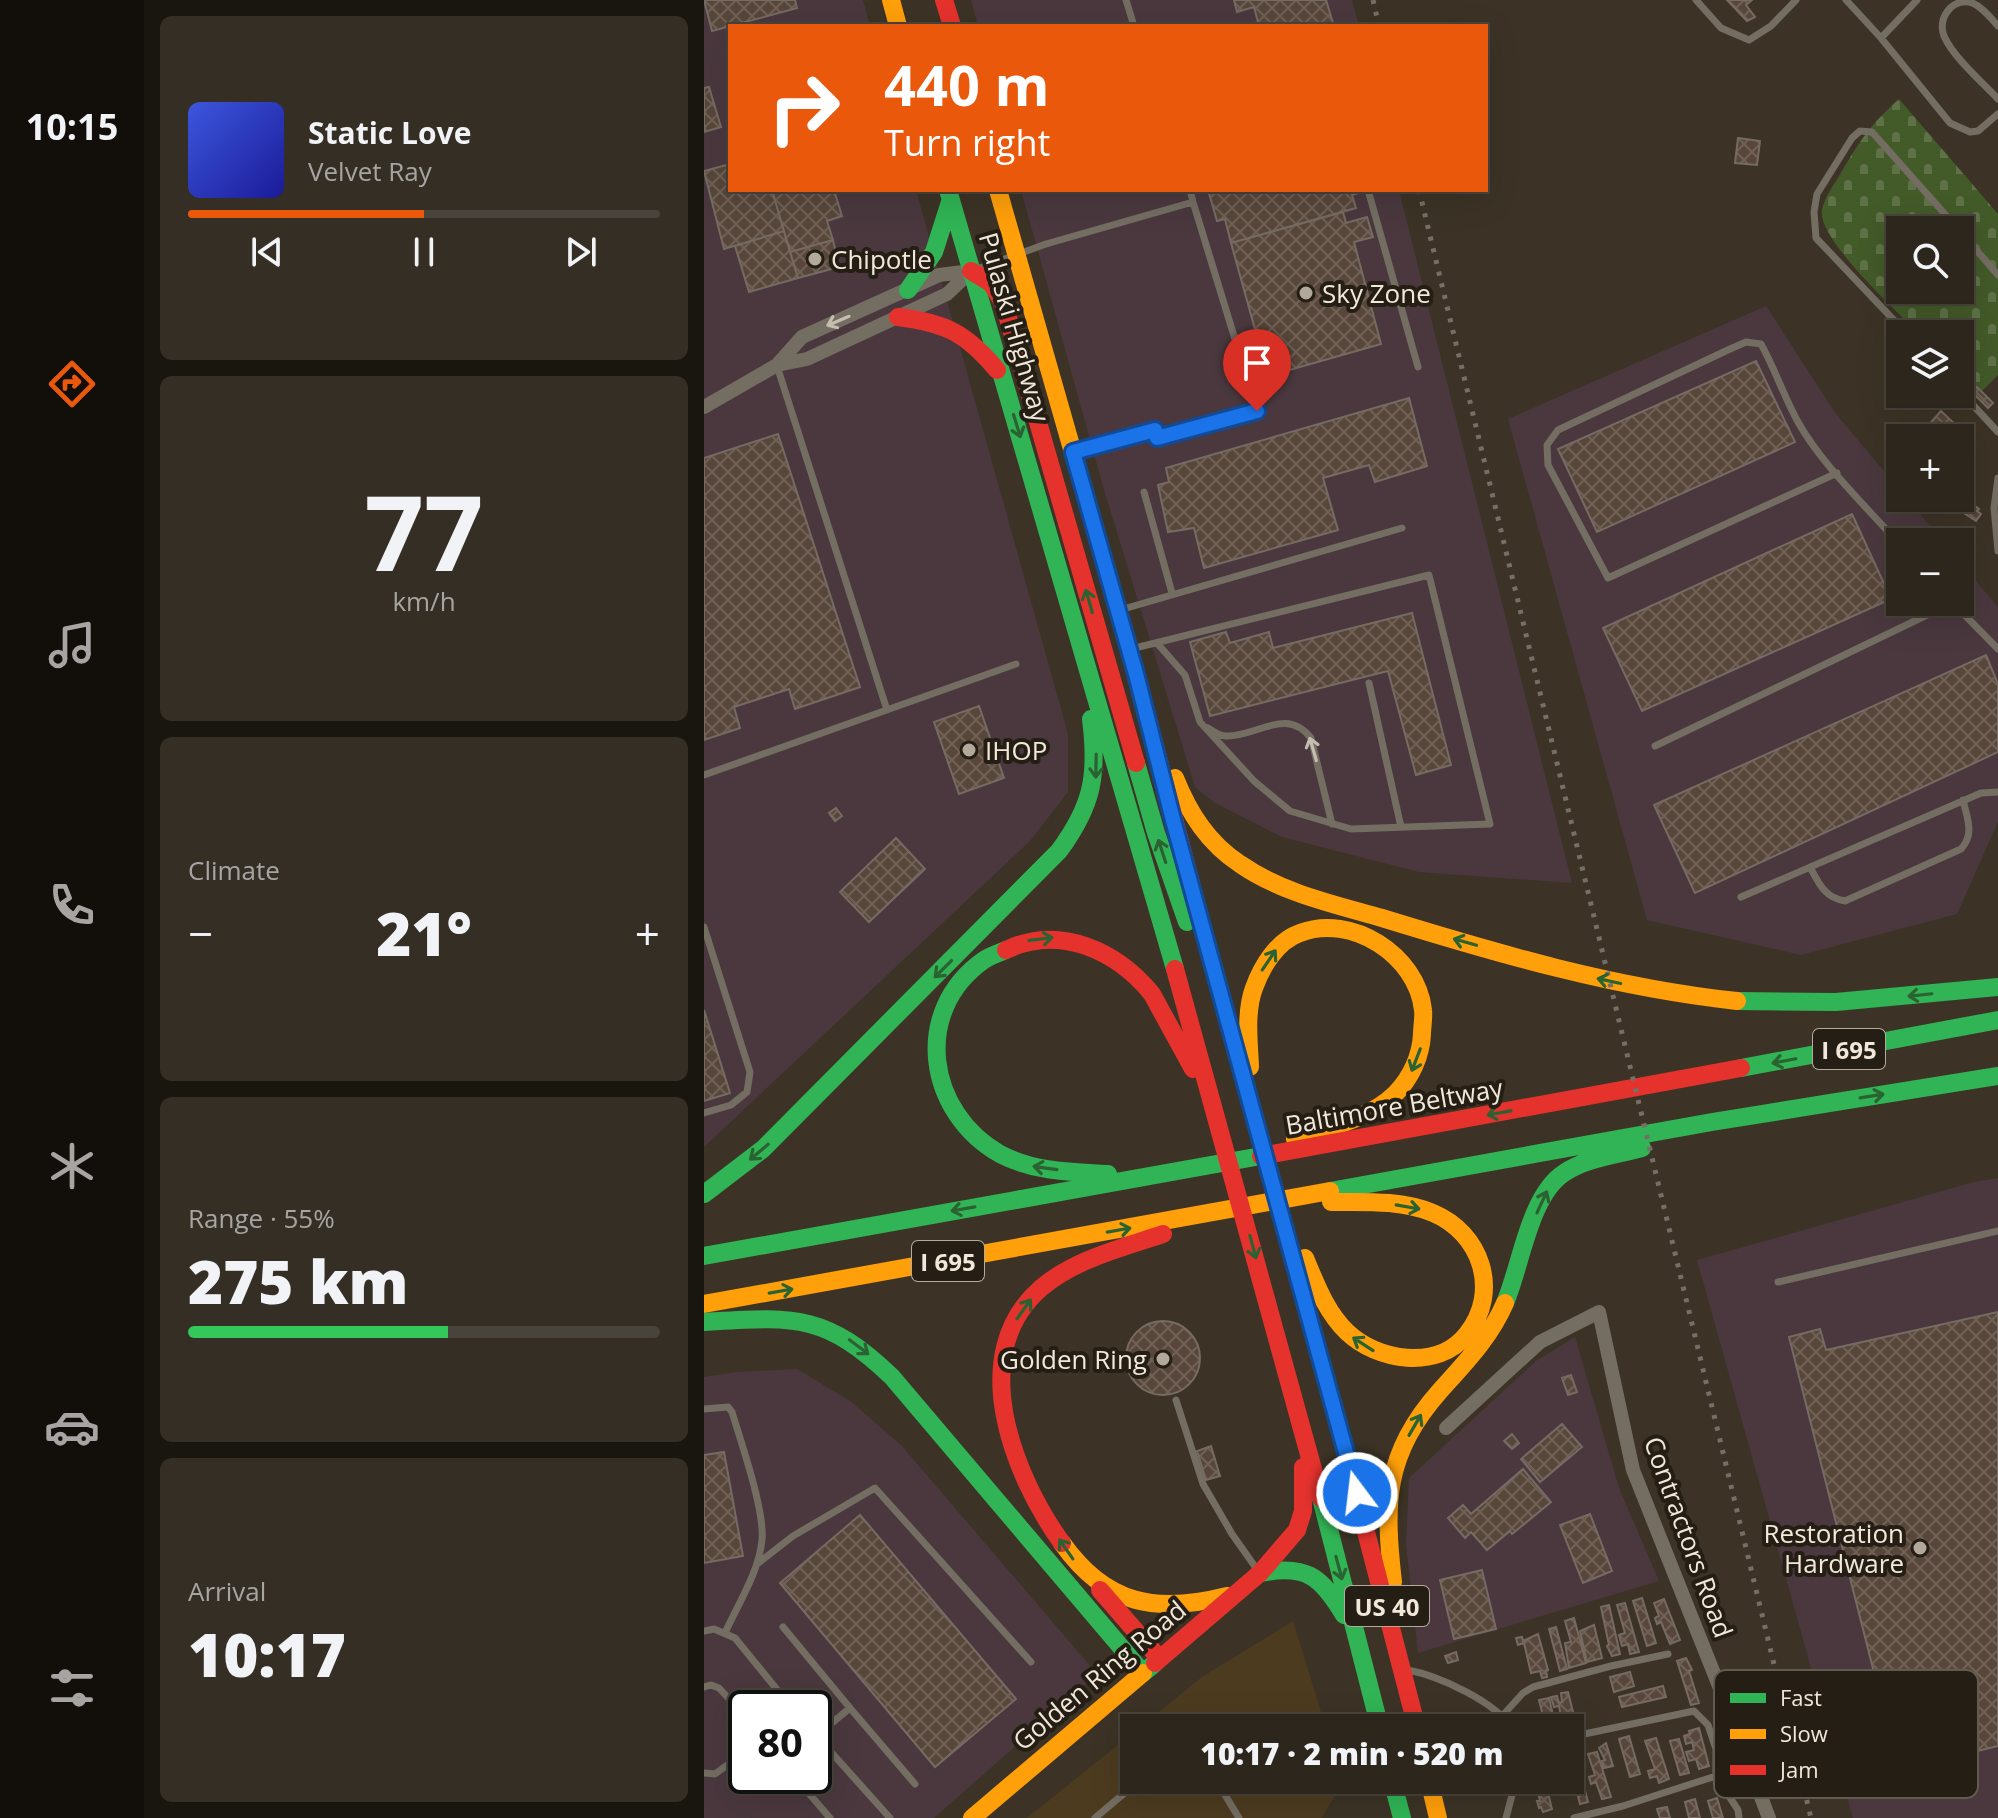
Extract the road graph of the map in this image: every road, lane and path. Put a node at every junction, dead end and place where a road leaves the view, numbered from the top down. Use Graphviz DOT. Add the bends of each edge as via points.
graph roads {
  1 [pos="891,0"];
  2 [pos="944,0"];
  3 [pos="1126,0"];
  4 [pos="1696,0"];
  5 [pos="1796,0"];
  6 [pos="1846,0"];
  7 [pos="1917,0"];
  8 [pos="897,24"];
  9 [pos="951,24"];
  10 [pos="1133,24"];
  11 [pos="1998,26"];
  12 [pos="1881,38"];
  13 [pos="1998,99"];
  14 [pos="1998,114"];
  15 [pos="999,192"];
  16 [pos="1190,192"];
  17 [pos="1369,192"];
  18 [pos="949,195"];
  19 [pos="1193,202"];
  20 [pos="1947,216"];
  21 [pos="1974,247"];
  22 [pos="1017,254"];
  23 [pos="971,271"];
  24 [pos="1998,275"];
  25 [pos="908,290"];
  26 [pos="898,317"];
  27 [pos="1894,320"];
  28 [pos="777,365"];
  29 [pos="1418,367"];
  30 [pos="1002,376"];
  31 [pos="1974,406"];
  32 [pos="704,407"];
  33 [pos="1998,432"];
  34 [pos="1073,452"];
  35 [pos="1837,473"];
  36 [pos="1998,478"];
  37 [pos="1144,492"];
  38 [pos="1402,528"];
  39 [pos="1886,529"];
  40 [pos="1998,551"];
  41 [pos="1172,593"];
  42 [pos="1118,610"];
  43 [pos="1923,616"];
  44 [pos="1966,616"];
  45 [pos="1079,634"];
  46 [pos="1157,643"];
  47 [pos="1998,649"];
  48 [pos="1129,650"];
  49 [pos="1016,664"];
  50 [pos="1136,674"];
  51 [pos="1369,683"];
  52 [pos="887,710"];
  53 [pos="1200,722"];
  54 [pos="1655,746"];
  55 [pos="704,775"];
  56 [pos="1998,792"];
  57 [pos="1963,800"];
  58 [pos="1332,824"];
  59 [pos="1401,827"];
  60 [pos="1810,867"];
  61 [pos="1741,897"];
  62 [pos="704,927"];
  63 [pos="1998,987"];
  64 [pos="1222,1001"];
  65 [pos="1998,1020"];
  66 [pos="1998,1076"];
  67 [pos="1253,1112"];
  68 [pos="704,1113"];
  69 [pos="1218,1118"];
  70 [pos="1314,1139"];
  71 [pos="1588,1153"];
  72 [pos="1150,1176"];
  73 [pos="1273,1187"];
  74 [pos="704,1194"];
  75 [pos="1329,1197"];
  76 [pos="1193,1220"];
  77 [pos="1998,1231"];
  78 [pos="704,1256"];
  79 [pos="1778,1282"];
  80 [pos="704,1304"];
  81 [pos="704,1322"];
  82 [pos="1176,1400"];
  83 [pos="704,1409"];
  84 [pos="1298,1411"];
  85 [pos="1446,1428"];
  86 [pos="757,1564"];
  87 [pos="1260,1573"];
  88 [pos="1088,1575"];
  89 [pos="1235,1594"];
  90 [pos="783,1627"];
  91 [pos="704,1631"];
  92 [pos="725,1633"];
  93 [pos="1358,1639"];
  94 [pos="1668,1654"];
  95 [pos="1159,1658"];
  96 [pos="1031,1662"];
  97 [pos="1402,1666"];
  98 [pos="1714,1672"];
  99 [pos="1143,1673"];
  100 [pos="704,1687"];
  101 [pos="777,1690"];
  102 [pos="728,1698"];
  103 [pos="850,1708"];
  104 [pos="1377,1714"];
  105 [pos="1414,1714"];
  106 [pos="1501,1714"];
  107 [pos="1504,1714"];
  108 [pos="832,1721"];
  109 [pos="1584,1734"];
  110 [pos="1714,1746"];
  111 [pos="832,1753"];
  112 [pos="728,1764"];
  113 [pos="704,1773"];
  114 [pos="1714,1777"];
  115 [pos="915,1784"];
  116 [pos="809,1794"];
  117 [pos="1123,1794"];
  118 [pos="1224,1794"];
  119 [pos="1396,1794"];
  120 [pos="1432,1794"];
  121 [pos="1512,1794"];
  122 [pos="1730,1798"];
  123 [pos="1761,1798"];
  124 [pos="830,1818"];
  125 [pos="890,1818"];
  126 [pos="972,1818"];
  127 [pos="1095,1818"];
  128 [pos="1239,1818"];
  129 [pos="1402,1818"];
  130 [pos="1438,1818"];
  131 [pos="1506,1818"];
  132 [pos="1574,1818"];
  133 [pos="1739,1818"];
  134 [pos="1769,1818"];
  1 -- 8 [label="main road"];
  2 -- 9 [label="main road"];
  3 -- 10 [label="lane"];
  4 -- 5 [label="lane" via="1721,28 1749,40"];
  6 -- 12 [label="lane"];
  7 -- 12 [label="lane"];
  11 -- 13 [label="lane" via="1968,2 1952,5 1942,28 1950,47"];
  12 -- 14 [label="lane" via="1950,123 1978,131"];
  15 -- 22 [label="main road, Pulaski Highway / US 40"];
  16 -- 19 [label="lane"];
  17 -- 29 [label="lane"];
  18 -- 23 [label="main road, Pulaski Highway / US 40"];
  18 -- 25 [label="main road" via="934,252"];
  19 -- 22 [label="lane"];
  19 -- 34 [label="lane" via="1257,411 1157,438 1155,430"];
  20 -- 27 [label="lane" via="1872,132 1860,131 1852,138 1817,194 1816,238"];
  21 -- 24 [label="lane"];
  22 -- 23 [label="lane"];
  22 -- 34 [label="main road, Pulaski Highway / US 40"];
  23 -- 25 [label="street" via="939,275"];
  23 -- 26 [label="street" via="947,294"];
  23 -- 30 [label="main road, Pulaski Highway / US 40"];
  64 -- 23 [label="main road, one-way" via="1179,904 1156,833 1004,304 991,283"];
  25 -- 28 [label="street, one-way" via="802,337"];
  26 -- 28 [label="street" via="807,359"];
  26 -- 30 [label="main road" via="953,328 971,340"];
  28 -- 32 [label="street"];
  28 -- 52 [label="lane"];
  30 -- 45 [label="main road, Pulaski Highway / US 40, one-way"];
  31 -- 33 [label="lane"];
  34 -- 42 [label="main road, Pulaski Highway / US 40"];
  35 -- 35 [label="lane" via="1798,423 1761,344 1746,342 1558,430 1547,445 1548,465 1608,578"];
  35 -- 39 [label="lane"];
  36 -- 40 [label="lane"];
  37 -- 41 [label="lane"];
  38 -- 41 [label="lane"];
  41 -- 42 [label="lane"];
  42 -- 48 [label="main road, Pulaski Highway / US 40"];
  43 -- 54 [label="lane"];
  44 -- 47 [label="lane"];
  45 -- 69 [label="main road, Pulaski Highway / US 40"];
  45 -- 74 [label="main road, one-way" via="1096,776 1071,835 792,1122"];
  46 -- 48 [label="lane"];
  46 -- 53 [label="lane" via="1185,675"];
  46 -- 59 [label="lane" via="1429,575 1490,824"];
  48 -- 50 [label="main road, Pulaski Highway / US 40"];
  49 -- 52 [label="lane"];
  63 -- 50 [label="main road, one-way" via="1849,1002 1781,1003 1680,994 1540,963 1281,887 1236,862 1203,832 1185,805"];
  50 -- 64 [label="main road, Pulaski Highway / US 40"];
  51 -- 59 [label="lane"];
  52 -- 55 [label="lane"];
  53 -- 58 [label="lane" via="1290,811"];
  58 -- 53 [label="lane, one-way" via="1311,738 1298,724 1226,736"];
  56 -- 57 [label="lane"];
  57 -- 60 [label="lane"];
  57 -- 60 [label="lane" via="1970,830 1961,849 1845,901 1821,888"];
  58 -- 59 [label="lane" via="1351,829"];
  60 -- 61 [label="lane"];
  62 -- 68 [label="lane" via="750,1072 747,1092 731,1105"];
  64 -- 67 [label="main road, Pulaski Highway / US 40"];
  65 -- 70 [label="main road, Baltimore Beltway / I 695, one-way" via="1576,1099"];
  71 -- 66 [label="main road, I 695, one-way" via="1756,1115"];
  67 -- 70 [label="main road, one-way" via="1250,1006 1264,966 1276,949 1309,930 1349,928 1372,937 1394,952 1412,975 1425,1031 1419,1055 1393,1096"];
  67 -- 73 [label="main road, Pulaski Highway / US 40"];
  72 -- 69 [label="main road, one-way" via="1039,1169 999,1153 958,1119 937,1075 936,1049 948,1002 975,966 1017,943 1055,937 1108,954 1144,985 1158,1005"];
  69 -- 84 [label="main road, Pulaski Highway / US 40, one-way"];
  70 -- 72 [label="main road, Baltimore Beltway / I 695"];
  71 -- 75 [label="main road"];
  97 -- 71 [label="main road, one-way" via="1388,1538 1388,1495 1399,1458 1427,1406 1491,1332 1550,1188"];
  72 -- 78 [label="main road, Baltimore Beltway / I 695, one-way"];
  75 -- 73 [label="main road, one-way" via="1435,1213 1472,1241 1482,1260 1482,1301 1464,1338 1428,1357 1403,1359 1358,1342 1327,1306"];
  73 -- 97 [label="main road, Pulaski Highway / US 40"];
  75 -- 76 [label="main road, I 695" via="1289,1199"];
  80 -- 76 [label="main road, I 695, one-way"];
  88 -- 76 [label="main road, one-way" via="1047,1520 1012,1441 1001,1377 1008,1334 1028,1302 1061,1273"];
  77 -- 79 [label="lane"];
  81 -- 99 [label="main road, one-way" via="800,1319 836,1331 863,1349"];
  82 -- 87 [label="lane" via="1203,1484"];
  83 -- 86 [label="lane" via="728,1407 732,1412 761,1519"];
  84 -- 87 [label="main road, Golden Ring Road" via="1303,1511 1297,1530"];
  84 -- 93 [label="main road, Pulaski Highway / US 40, one-way"];
  85 -- 98 [label="street, Contractors Road" via="1540,1342 1599,1312 1633,1470"];
  86 -- 92 [label="lane"];
  86 -- 96 [label="lane" via="793,1536 875,1488"];
  87 -- 89 [label="main road, Golden Ring Road"];
  87 -- 93 [label="main road" via="1284,1567 1313,1577 1329,1589"];
  88 -- 89 [label="main road" via="1116,1593 1152,1605 1197,1604"];
  88 -- 95 [label="main road"];
  89 -- 95 [label="main road, Golden Ring Road"];
  90 -- 103 [label="lane"];
  91 -- 92 [label="lane"];
  92 -- 101 [label="lane"];
  93 -- 104 [label="main road, Pulaski Highway / US 40"];
  94 -- 107 [label="lane" via="1533,1687"];
  95 -- 99 [label="main road, Golden Ring Road"];
  97 -- 105 [label="main road, Pulaski Highway / US 40"];
  97 -- 106 [label="lane" via="1431,1675"];
  99 -- 126 [label="main road, Golden Ring Road"];
  100 -- 102 [label="lane" via="719,1688"];
  103 -- 108 [label="lane"];
  103 -- 115 [label="lane"];
  109 -- 110 [label="lane" via="1694,1711 1708,1725"];
  111 -- 125 [label="lane"];
  112 -- 113 [label="lane" via="715,1774"];
  114 -- 132 [label="lane"];
  116 -- 124 [label="lane"];
  117 -- 127 [label="lane"];
  118 -- 128 [label="lane"];
  119 -- 129 [label="main road"];
  120 -- 130 [label="main road"];
  121 -- 131 [label="lane"];
  122 -- 133 [label="lane"];
  123 -- 134 [label="street, Contractors Road"];
}
